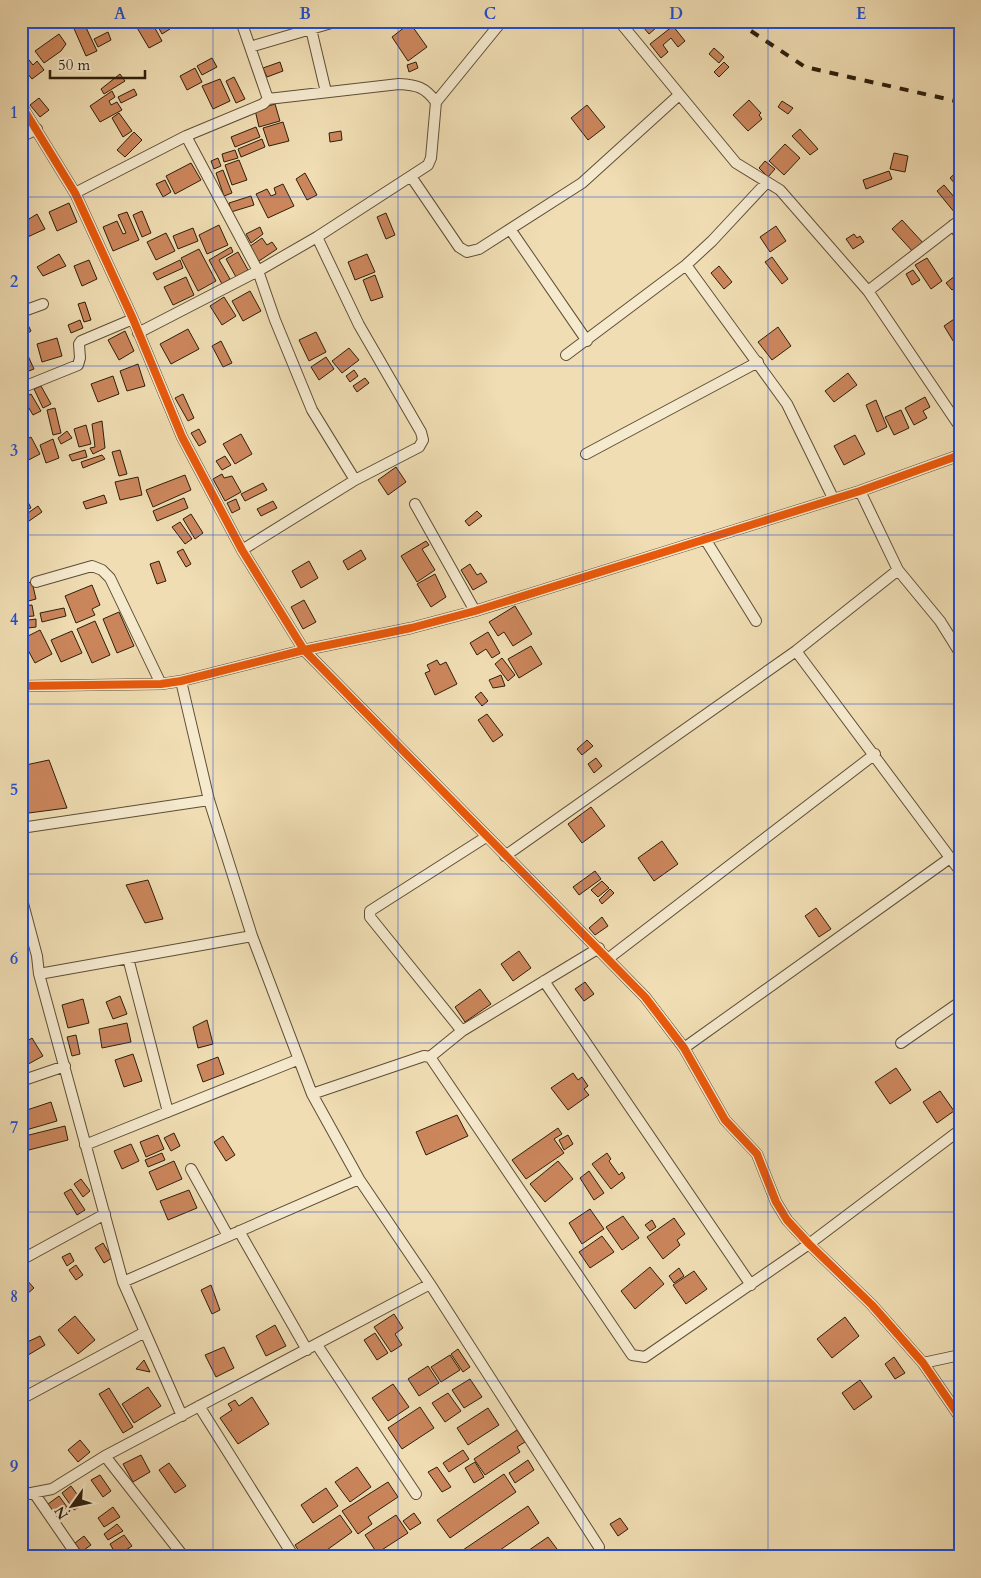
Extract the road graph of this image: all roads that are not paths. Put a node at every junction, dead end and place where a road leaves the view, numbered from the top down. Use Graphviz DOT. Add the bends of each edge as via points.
graph roads {
  1 [pos="241,21"];
  2 [pos="338,21"];
  3 [pos="488,21"];
  4 [pos="619,21"];
  5 [pos="498,25"];
  6 [pos="311,29"];
  7 [pos="250,47"];
  8 [pos="326,92"];
  9 [pos="680,94"];
  10 [pos="268,99"];
  11 [pos="436,102"];
  12 [pos="21,105"];
  13 [pos="38,129"];
  14 [pos="186,136"];
  15 [pos="21,137"];
  16 [pos="412,178"];
  17 [pos="767,182"];
  18 [pos="75,193"];
  19 [pos="957,223"];
  20 [pos="510,229"];
  21 [pos="960,235"];
  22 [pos="317,237"];
  23 [pos="686,265"];
  24 [pos="258,271"];
  25 [pos="868,291"];
  26 [pos="43,304"];
  27 [pos="21,312"];
  28 [pos="133,319"];
  29 [pos="138,333"];
  30 [pos="587,341"];
  31 [pos="566,356"];
  32 [pos="758,362"];
  33 [pos="21,388"];
  34 [pos="960,427"];
  35 [pos="586,454"];
  36 [pos="960,454"];
  37 [pos="355,480"];
  38 [pos="860,491"];
  39 [pos="833,498"];
  40 [pos="415,504"];
  41 [pos="706,539"];
  42 [pos="242,550"];
  43 [pos="898,570"];
  44 [pos="36,582"];
  45 [pos="475,611"];
  46 [pos="756,621"];
  47 [pos="304,650"];
  48 [pos="796,651"];
  49 [pos="960,653"];
  50 [pos="181,681"];
  51 [pos="162,684"];
  52 [pos="21,686"];
  53 [pos="875,754"];
  54 [pos="209,800"];
  55 [pos="21,828"];
  56 [pos="486,837"];
  57 [pos="505,856"];
  58 [pos="950,858"];
  59 [pos="960,871"];
  60 [pos="21,896"];
  61 [pos="252,936"];
  62 [pos="599,948"];
  63 [pos="128,958"];
  64 [pos="609,958"];
  65 [pos="39,974"];
  66 [pos="544,981"];
  67 [pos="960,1002"];
  68 [pos="462,1031"];
  69 [pos="901,1043"];
  70 [pos="684,1048"];
  71 [pos="430,1057"];
  72 [pos="297,1060"];
  73 [pos="65,1066"];
  74 [pos="21,1081"];
  75 [pos="312,1094"];
  76 [pos="168,1112"];
  77 [pos="960,1130"];
  78 [pos="85,1145"];
  79 [pos="191,1168"];
  80 [pos="359,1179"];
  81 [pos="105,1214"];
  82 [pos="239,1231"];
  83 [pos="228,1236"];
  84 [pos="809,1244"];
  85 [pos="21,1260"];
  86 [pos="124,1282"];
  87 [pos="430,1284"];
  88 [pos="751,1284"];
  89 [pos="145,1332"];
  90 [pos="312,1347"];
  91 [pos="960,1355"];
  92 [pos="923,1363"];
  93 [pos="21,1400"];
  94 [pos="199,1406"];
  95 [pos="182,1416"];
  96 [pos="960,1417"];
  97 [pos="105,1456"];
  98 [pos="34,1493"];
  99 [pos="416,1494"];
  100 [pos="21,1495"];
  101 [pos="599,1547"];
  102 [pos="292,1554"];
  103 [pos="78,1557"];
  104 [pos="184,1557"];
  1 -- 7 [label="street"];
  2 -- 6 [label="street"];
  3 -- 5 [label="street"];
  4 -- 9 [label="street"];
  5 -- 11 [label="street"];
  6 -- 7 [label="street"];
  6 -- 8 [label="street"];
  7 -- 10 [label="street"];
  8 -- 10 [label="street"];
  8 -- 11 [label="street" via="419,85"];
  9 -- 17 [label="street" via="736,163"];
  9 -- 20 [label="street" via="582,183"];
  10 -- 14 [label="street" via="263,104"];
  11 -- 16 [label="street" via="431,158 428,165"];
  12 -- 13 [label="street"];
  13 -- 15 [label="street"];
  13 -- 18 [label="street"];
  14 -- 18 [label="street"];
  14 -- 24 [label="street"];
  16 -- 20 [label="street" via="459,247 467,252 479,249"];
  16 -- 22 [label="street"];
  17 -- 23 [label="street"];
  17 -- 25 [label="street" via="780,190"];
  18 -- 28 [label="street"];
  19 -- 21 [label="street"];
  19 -- 25 [label="street"];
  20 -- 30 [label="street"];
  22 -- 24 [label="street"];
  22 -- 37 [label="street" via="359,325 423,440 419,447"];
  23 -- 30 [label="street"];
  23 -- 32 [label="street"];
  24 -- 29 [label="street"];
  24 -- 37 [label="street" via="312,410"];
  25 -- 34 [label="street"];
  26 -- 27 [label="street"];
  28 -- 29 [label="street"];
  28 -- 33 [label="street" via="81,341 78,365"];
  29 -- 42 [label="street" via="182,437"];
  30 -- 31 [label="street"];
  32 -- 35 [label="street"];
  32 -- 39 [label="street" via="787,404"];
  36 -- 38 [label="street"];
  37 -- 42 [label="street"];
  38 -- 39 [label="street"];
  38 -- 43 [label="street"];
  39 -- 41 [label="street"];
  40 -- 45 [label="street"];
  41 -- 45 [label="street"];
  41 -- 46 [label="street"];
  42 -- 47 [label="street"];
  43 -- 48 [label="street"];
  43 -- 49 [label="street" via="940,621"];
  44 -- 51 [label="street" via="92,566 102,570 110,578"];
  45 -- 47 [label="street"];
  47 -- 50 [label="street"];
  47 -- 56 [label="street"];
  48 -- 53 [label="street"];
  48 -- 57 [label="street"];
  50 -- 51 [label="street"];
  50 -- 54 [label="street"];
  51 -- 52 [label="street"];
  53 -- 58 [label="street"];
  53 -- 64 [label="street"];
  54 -- 55 [label="street"];
  54 -- 61 [label="street"];
  56 -- 57 [label="street"];
  56 -- 68 [label="street" via="370,911 370,917"];
  57 -- 62 [label="street"];
  58 -- 59 [label="street"];
  58 -- 70 [label="street"];
  60 -- 65 [label="street"];
  61 -- 63 [label="street"];
  61 -- 72 [label="street"];
  62 -- 64 [label="street"];
  62 -- 66 [label="street"];
  63 -- 65 [label="street"];
  63 -- 76 [label="street"];
  64 -- 70 [label="street" via="645,997"];
  65 -- 73 [label="street"];
  66 -- 68 [label="street"];
  66 -- 88 [label="street"];
  67 -- 69 [label="street"];
  68 -- 71 [label="street"];
  70 -- 84 [label="street" via="721,1113 757,1154 776,1202"];
  71 -- 75 [label="street" via="424,1056"];
  71 -- 88 [label="street" via="632,1355 646,1357"];
  72 -- 75 [label="street"];
  72 -- 76 [label="street"];
  73 -- 74 [label="street"];
  73 -- 78 [label="street"];
  75 -- 80 [label="street"];
  76 -- 78 [label="street"];
  77 -- 84 [label="street"];
  78 -- 81 [label="street"];
  79 -- 83 [label="street"];
  80 -- 82 [label="street"];
  80 -- 87 [label="street"];
  81 -- 85 [label="street"];
  81 -- 86 [label="street"];
  82 -- 83 [label="street"];
  82 -- 90 [label="street"];
  83 -- 86 [label="street"];
  84 -- 88 [label="street"];
  84 -- 92 [label="street" via="860,1291"];
  86 -- 89 [label="street"];
  87 -- 90 [label="street"];
  87 -- 101 [label="street"];
  89 -- 93 [label="street"];
  89 -- 95 [label="street"];
  90 -- 94 [label="street"];
  90 -- 99 [label="street"];
  91 -- 92 [label="street"];
  92 -- 96 [label="street"];
  94 -- 95 [label="street"];
  94 -- 102 [label="street"];
  95 -- 97 [label="street"];
  97 -- 98 [label="street" via="52,1489"];
  97 -- 104 [label="street"];
  98 -- 100 [label="street"];
  98 -- 103 [label="street"];
}
